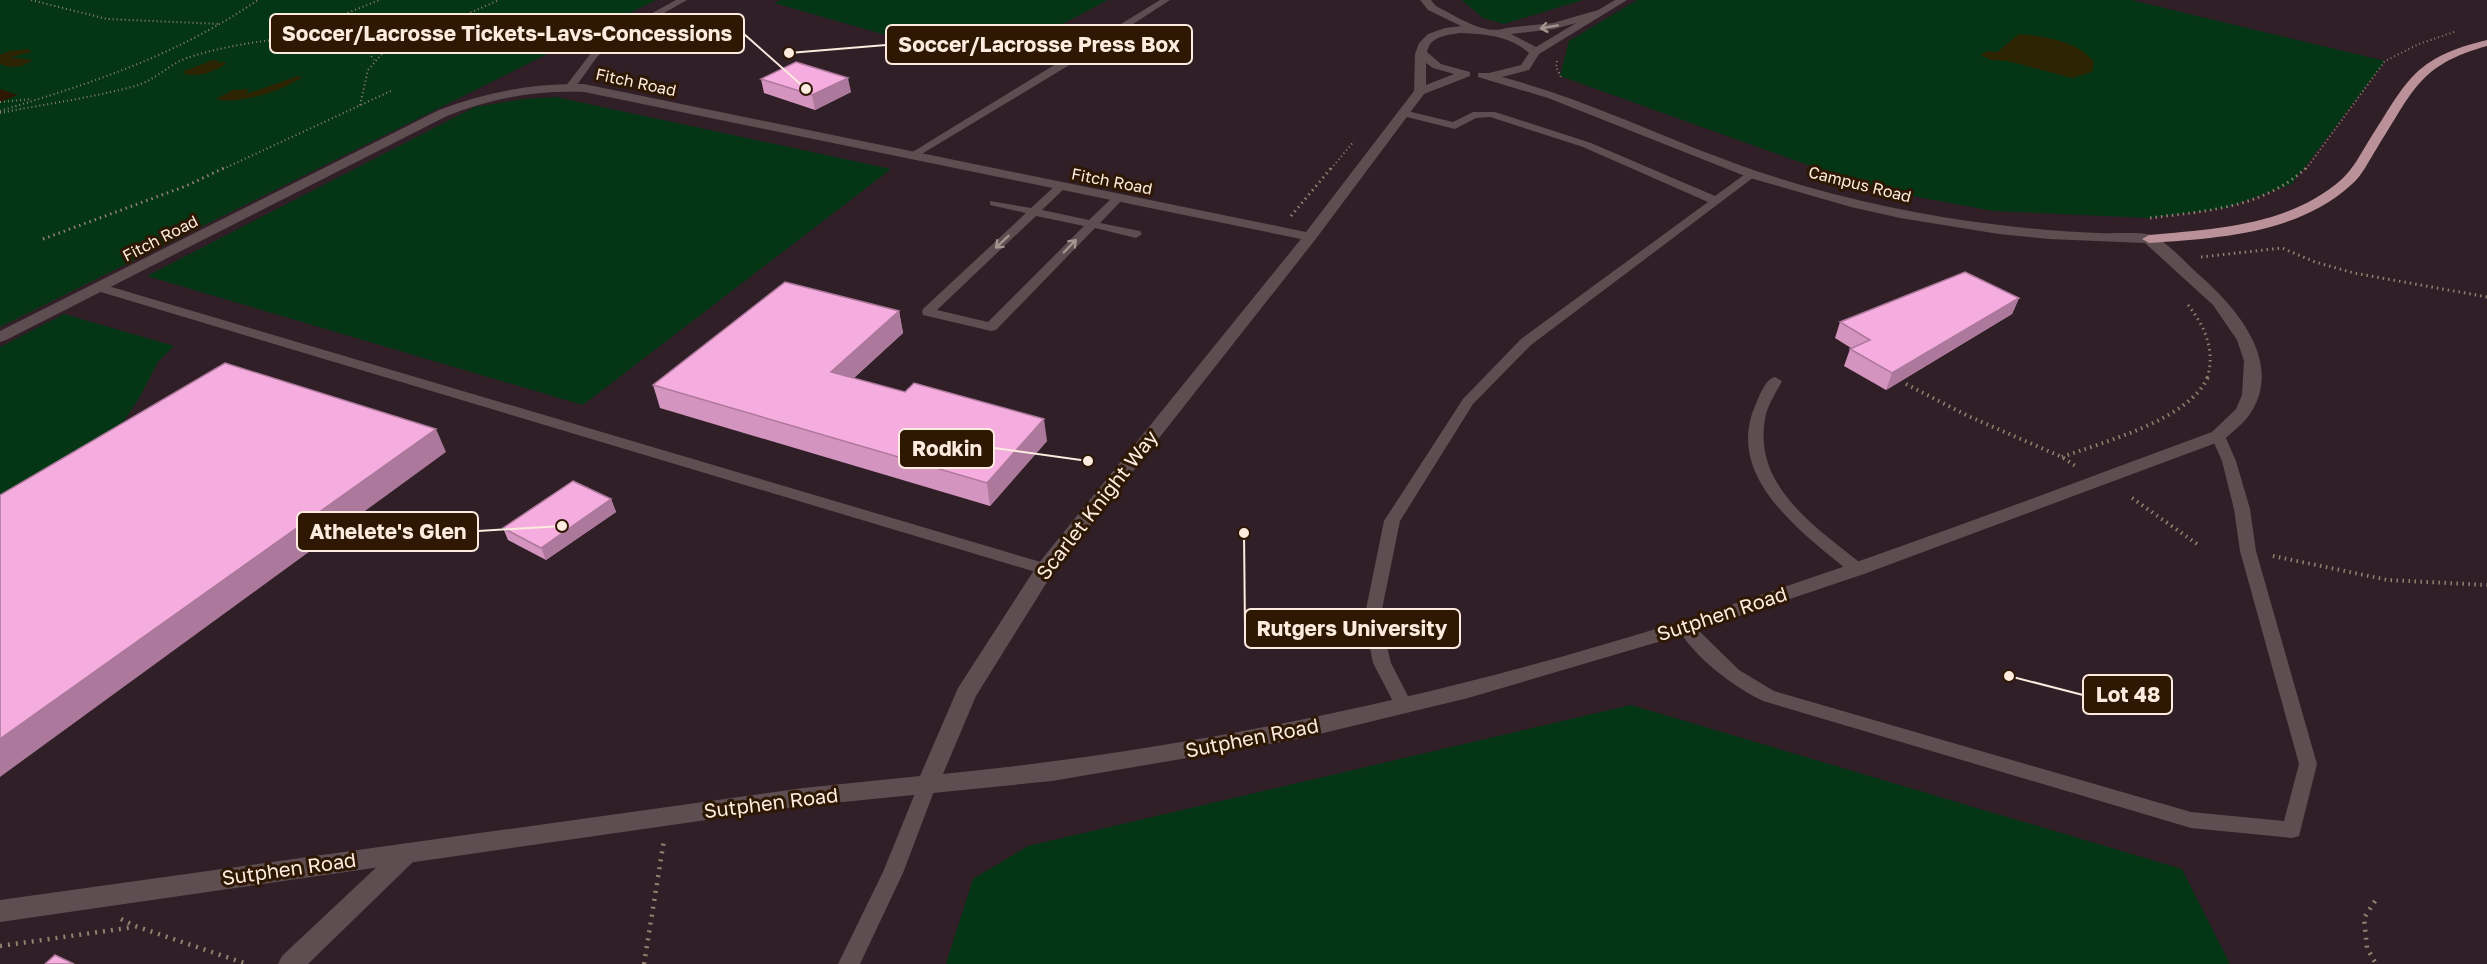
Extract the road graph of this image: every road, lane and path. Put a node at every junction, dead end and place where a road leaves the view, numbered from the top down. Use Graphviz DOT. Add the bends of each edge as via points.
graph roads {
  1 [pos="31,0"];
  2 [pos="258,0"];
  3 [pos="379,0"];
  4 [pos="499,0"];
  5 [pos="682,0"];
  6 [pos="1166,0"];
  7 [pos="1622,0"];
  8 [pos="1428,4"];
  9 [pos="1598,13"];
  10 [pos="221,24"];
  11 [pos="2467,29"];
  12 [pos="1476,30"];
  13 [pos="1499,32"];
  14 [pos="1437,34"];
  15 [pos="285,40"];
  16 [pos="2487,43"];
  17 [pos="1535,52"];
  18 [pos="1422,54"];
  19 [pos="2487,55"];
  20 [pos="1557,58"];
  21 [pos="374,60"];
  22 [pos="2432,64"];
  23 [pos="1528,66"];
  24 [pos="1465,74"];
  25 [pos="1482,75"];
  26 [pos="1565,82"];
  27 [pos="570,87"];
  28 [pos="393,90"];
  29 [pos="1420,91"];
  30 [pos="45,97"];
  31 [pos="0,102"];
  32 [pos="1577,104"];
  33 [pos="360,106"];
  34 [pos="0,112"];
  35 [pos="1403,113"];
  36 [pos="1358,136"];
  37 [pos="911,156"];
  38 [pos="1752,174"];
  39 [pos="1060,187"];
  40 [pos="1117,199"];
  41 [pos="1716,201"];
  42 [pos="994,203"];
  43 [pos="1034,212"];
  44 [pos="2149,218"];
  45 [pos="1092,224"];
  46 [pos="1279,231"];
  47 [pos="1136,234"];
  48 [pos="1310,237"];
  49 [pos="43,239"];
  50 [pos="2149,239"];
  51 [pos="2213,256"];
  52 [pos="98,287"];
  53 [pos="2487,297"];
  54 [pos="2184,302"];
  55 [pos="0,337"];
  56 [pos="1775,381"];
  57 [pos="1906,384"];
  58 [pos="2218,436"];
  59 [pos="2062,457"];
  60 [pos="2080,469"];
  61 [pos="2132,498"];
  62 [pos="2200,546"];
  63 [pos="2248,551"];
  64 [pos="1045,569"];
  65 [pos="1857,569"];
  66 [pos="2487,585"];
  67 [pos="1685,627"];
  68 [pos="1404,706"];
  69 [pos="927,786"];
  70 [pos="667,817"];
  71 [pos="407,853"];
  72 [pos="81,898"];
  73 [pos="2374,901"];
  74 [pos="0,911"];
  75 [pos="135,926"];
  76 [pos="0,946"];
  77 [pos="247,964"];
  78 [pos="291,964"];
  79 [pos="644,964"];
  80 [pos="849,964"];
  81 [pos="2376,964"];
  1 -- 10 [label="path" via="107,19"];
  2 -- 10 [label="path"];
  3 -- 15 [label="path"];
  4 -- 21 [label="path" via="400,39"];
  5 -- 27 [label="lane" via="608,41"];
  6 -- 37 [label="lane"];
  7 -- 9 [label="street"];
  8 -- 12 [label="street"];
  8 -- 14 [label="street"];
  9 -- 13 [label="street, one-way" via="1554,26"];
  9 -- 17 [label="street"];
  10 -- 30 [label="path" via="150,60"];
  11 -- 44 [label="path" via="2419,44 2385,61 2292,184 2225,208"];
  12 -- 13 [label="street"];
  12 -- 14 [label="street"];
  13 -- 17 [label="street" via="1525,41"];
  14 -- 18 [label="street" via="1427,40"];
  15 -- 21 [label="path" via="338,39 366,49"];
  15 -- 34 [label="path" via="190,57 173,64 151,82 136,86"];
  16 -- 22 [label="highway"];
  17 -- 23 [label="street"];
  18 -- 24 [label="street" via="1437,66"];
  18 -- 29 [label="street"];
  19 -- 22 [label="highway"];
  20 -- 26 [label="path" via="1556,68"];
  21 -- 33 [label="path" via="364,80"];
  22 -- 50 [label="highway" via="2412,84 2347,183 2318,204 2250,226"];
  23 -- 25 [label="street" via="1514,72"];
  23 -- 32 [label="street, Campus Road" via="1544,83"];
  24 -- 25 [label="street"];
  24 -- 29 [label="street"];
  25 -- 32 [label="street, Campus Road"];
  27 -- 37 [label="street, Fitch Road"];
  27 -- 52 [label="street, Fitch Road" via="525,89 479,98 443,113"];
  28 -- 33 [label="path"];
  29 -- 35 [label="street, Scarlet Knight Way"];
  30 -- 31 [label="path"];
  30 -- 34 [label="path"];
  32 -- 38 [label="street, Campus Road"];
  33 -- 49 [label="path" via="186,186"];
  35 -- 41 [label="lane" via="1455,126 1468,116 1491,114 1587,145"];
  35 -- 48 [label="street, Scarlet Knight Way"];
  36 -- 46 [label="path"];
  37 -- 39 [label="street, Fitch Road"];
  38 -- 41 [label="lane"];
  38 -- 50 [label="street, Campus Road" via="1851,202 1953,223 2067,237"];
  39 -- 40 [label="street, Fitch Road"];
  39 -- 43 [label="lane"];
  40 -- 45 [label="lane"];
  40 -- 46 [label="street, Fitch Road"];
  41 -- 68 [label="lane" via="1526,342 1468,402 1392,521 1372,619 1382,663"];
  42 -- 43 [label="lane"];
  43 -- 45 [label="lane"];
  43 -- 45 [label="lane, one-way" via="928,312 991,327"];
  45 -- 47 [label="lane"];
  46 -- 48 [label="street, Fitch Road"];
  48 -- 64 [label="street, Scarlet Knight Way"];
  50 -- 58 [label="street, Sutphen Road" via="2220,303 2246,339 2254,372 2251,393 2243,412"];
  51 -- 53 [label="path" via="2282,248 2354,273"];
  52 -- 55 [label="street, Fitch Road"];
  52 -- 64 [label="lane"];
  54 -- 59 [label="path" via="2204,327 2211,356 2209,373 2200,391 2171,413"];
  56 -- 65 [label="lane" via="1758,419 1756,441 1767,479 1798,519"];
  57 -- 59 [label="path"];
  58 -- 63 [label="lane" via="2242,509"];
  58 -- 65 [label="street, Sutphen Road"];
  59 -- 60 [label="path"];
  61 -- 62 [label="path"];
  63 -- 66 [label="path" via="2388,580"];
  63 -- 67 [label="lane" via="2308,764 2292,830 2191,820 1769,696 1736,679"];
  64 -- 69 [label="street, Scarlet Knight Way" via="966,694"];
  65 -- 67 [label="street, Sutphen Road"];
  67 -- 68 [label="street, Sutphen Road"];
  68 -- 69 [label="street, Sutphen Road" via="1209,747 1052,772"];
  69 -- 70 [label="street, Sutphen Road" via="803,797"];
  69 -- 80 [label="lane, Scarlet Knight Way" via="893,873"];
  70 -- 71 [label="street, Sutphen Road"];
  70 -- 79 [label="path"];
  71 -- 72 [label="street, Sutphen Road"];
  71 -- 78 [label="street"];
  72 -- 74 [label="street, Sutphen Road"];
  72 -- 75 [label="path"];
  73 -- 81 [label="path" via="2364,918 2367,948"];
  75 -- 76 [label="path"];
  75 -- 77 [label="path"];
}
